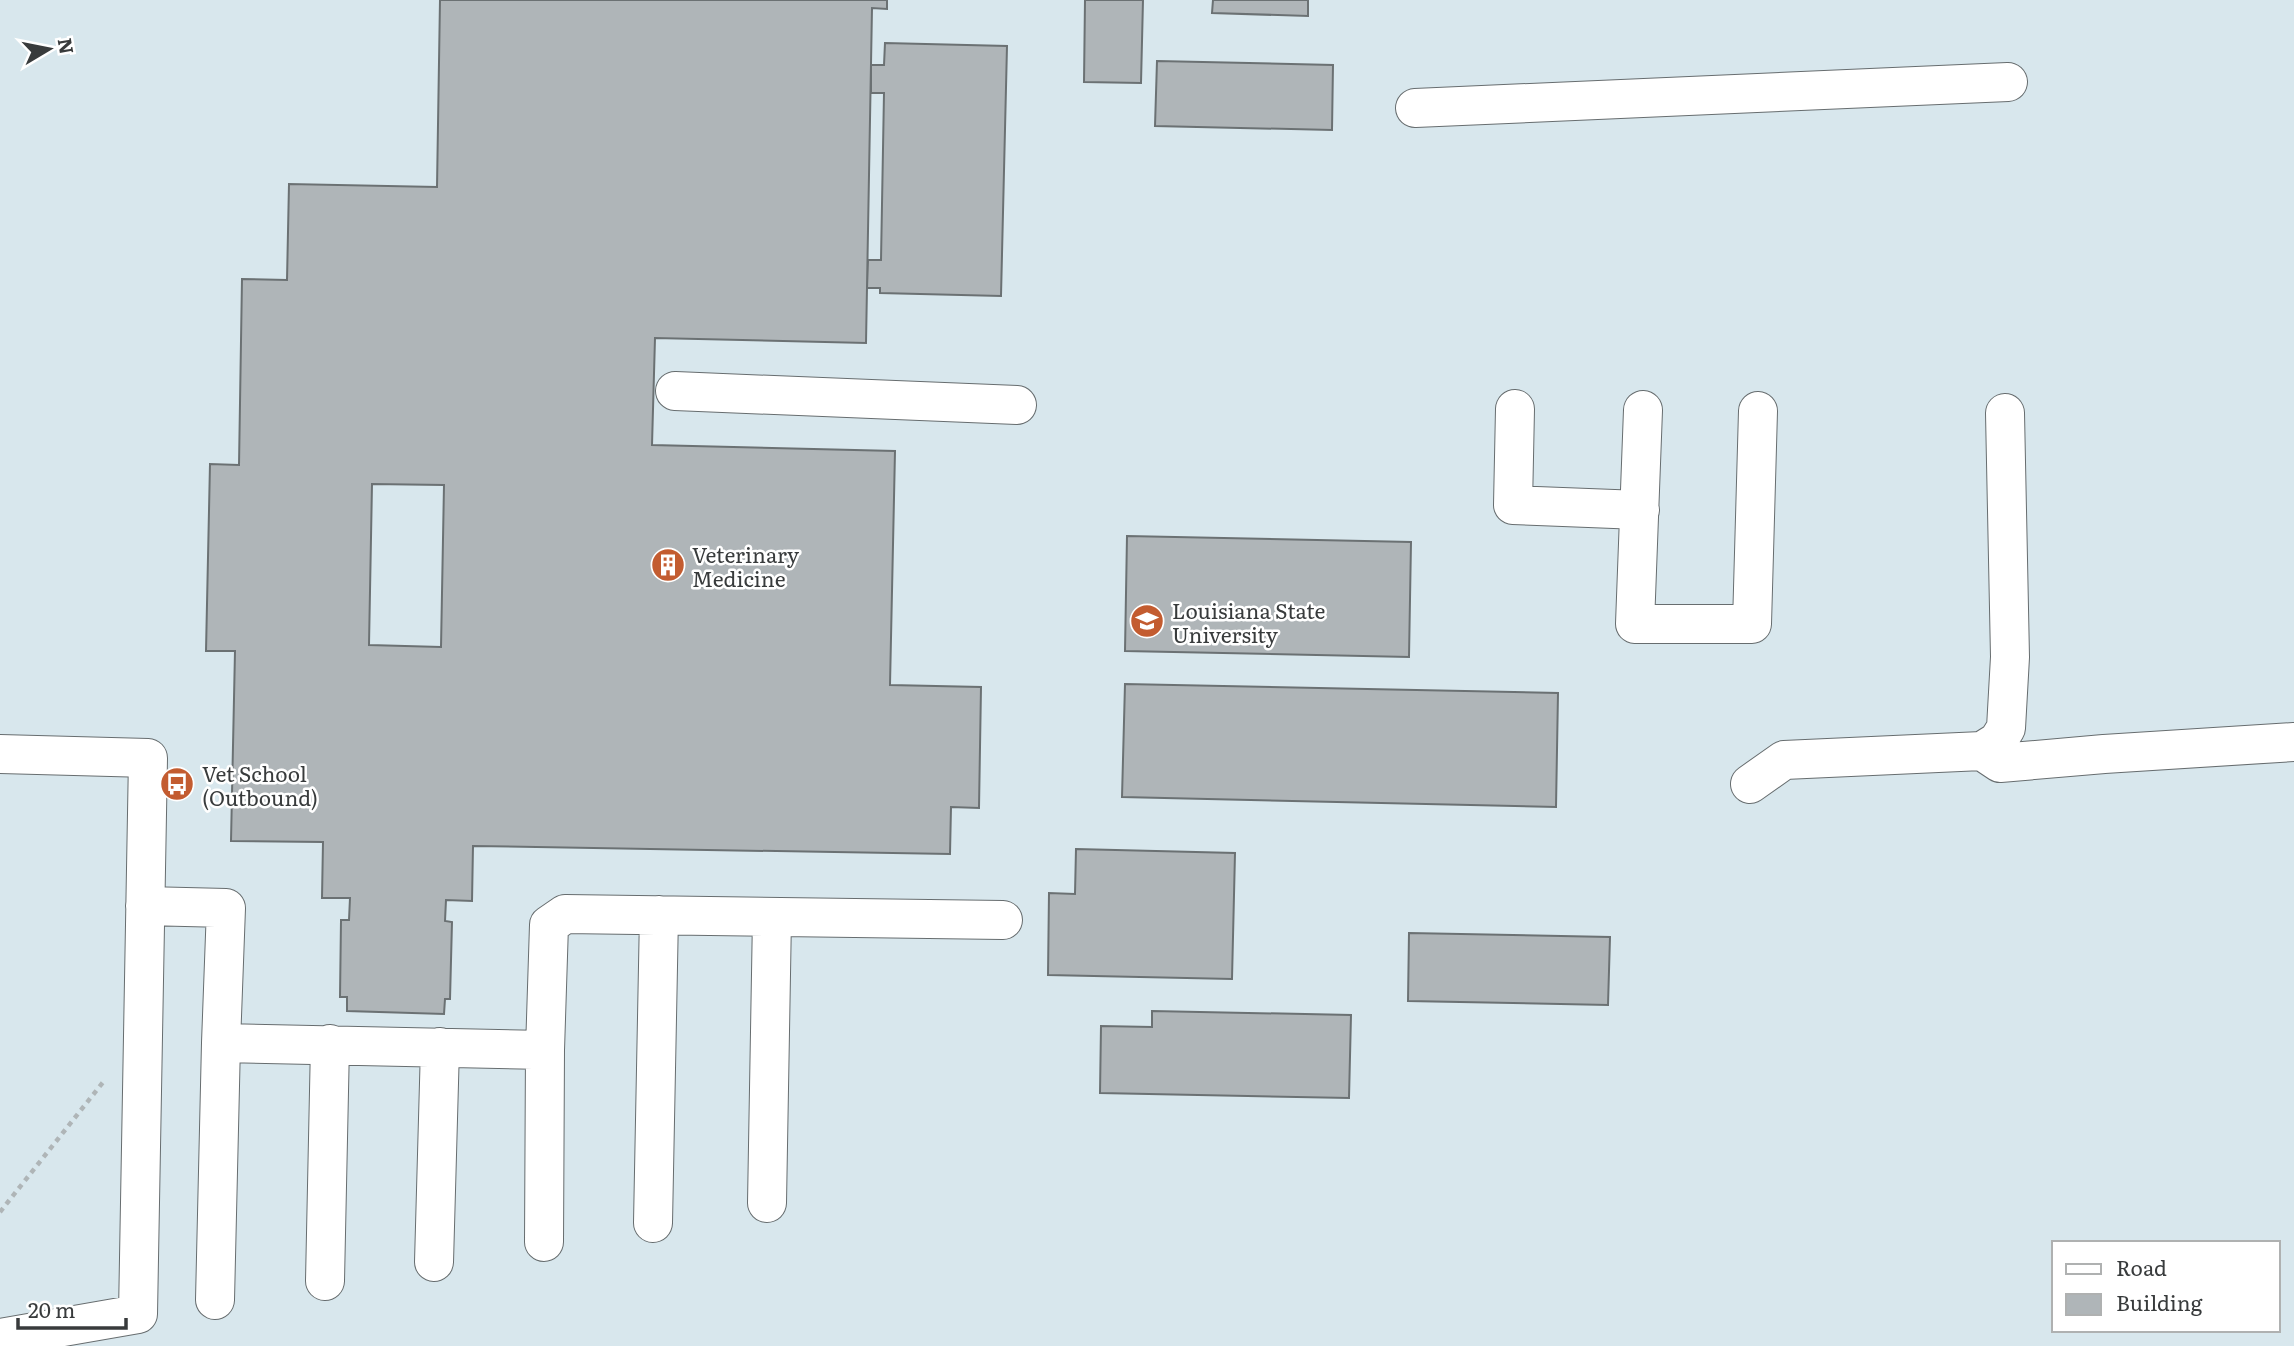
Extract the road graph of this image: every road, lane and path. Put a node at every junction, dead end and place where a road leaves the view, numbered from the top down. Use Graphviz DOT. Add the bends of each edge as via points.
graph roads {
  1 [pos="2008,82"];
  2 [pos="1415,108"];
  3 [pos="675,391"];
  4 [pos="1017,405"];
  5 [pos="1515,409"];
  6 [pos="1643,410"];
  7 [pos="1758,411"];
  8 [pos="2005,413"];
  9 [pos="1640,510"];
  10 [pos="2294,743"];
  11 [pos="1982,751"];
  12 [pos="0,754"];
  13 [pos="1750,783"];
  14 [pos="145,906"];
  15 [pos="659,915"];
  16 [pos="772,917"];
  17 [pos="1003,920"];
  18 [pos="222,1044"];
  19 [pos="330,1044"];
  20 [pos="440,1047"];
  21 [pos="545,1049"];
  22 [pos="110,1073"];
  23 [pos="767,1203"];
  24 [pos="0,1212"];
  25 [pos="653,1223"];
  26 [pos="544,1242"];
  27 [pos="433,1262"];
  28 [pos="325,1281"];
  29 [pos="215,1300"];
  30 [pos="0,1338"];
  1 -- 2 [label="lane"];
  3 -- 4 [label="lane"];
  5 -- 9 [label="lane" via="1513,505"];
  6 -- 9 [label="lane"];
  7 -- 9 [label="lane" via="1752,624 1635,624"];
  8 -- 11 [label="lane" via="2010,644 2006,728 1998,741"];
  10 -- 11 [label="lane" via="2000,763"];
  11 -- 13 [label="lane" via="1784,760"];
  12 -- 14 [label="lane" via="148,758"];
  14 -- 18 [label="lane" via="226,908"];
  14 -- 30 [label="lane" via="138,1314"];
  15 -- 16 [label="lane"];
  15 -- 21 [label="lane" via="565,914 550,925"];
  15 -- 25 [label="lane"];
  16 -- 17 [label="lane"];
  16 -- 23 [label="lane"];
  18 -- 19 [label="lane"];
  18 -- 29 [label="lane"];
  19 -- 20 [label="lane"];
  19 -- 28 [label="lane"];
  20 -- 21 [label="lane"];
  20 -- 27 [label="lane"];
  21 -- 26 [label="lane"];
  22 -- 24 [label="path"];
}
